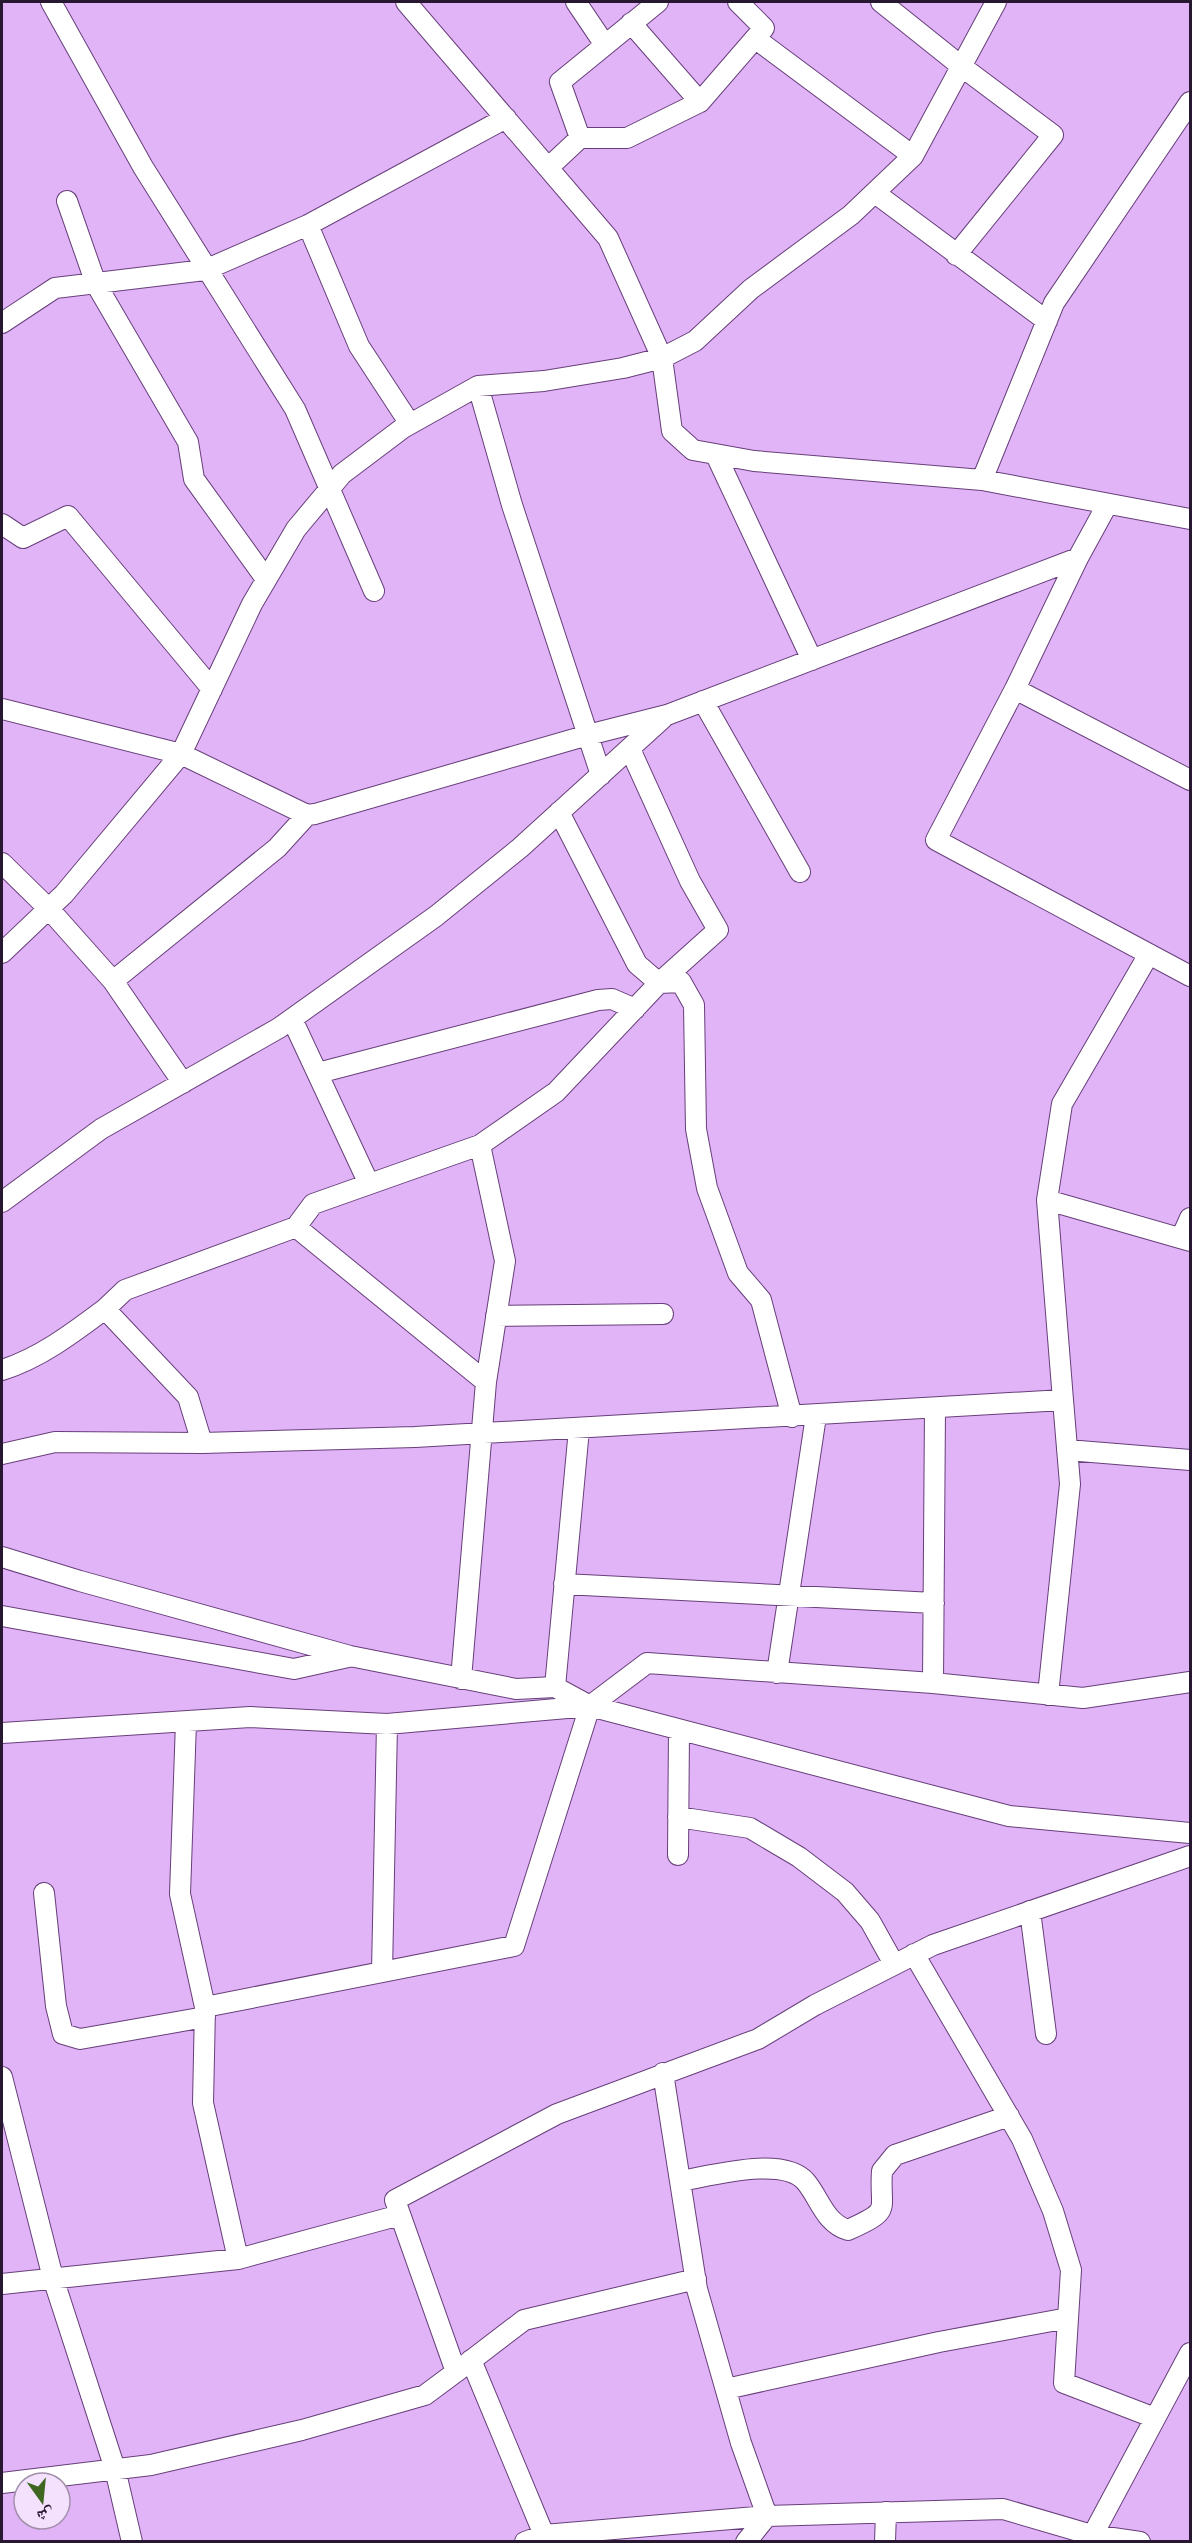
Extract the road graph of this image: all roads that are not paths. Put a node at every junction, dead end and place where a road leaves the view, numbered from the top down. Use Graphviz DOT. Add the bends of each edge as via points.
graph roads {
  1 [pos="51,2"];
  2 [pos="406,2"];
  3 [pos="576,2"];
  4 [pos="657,2"];
  5 [pos="738,2"];
  6 [pos="881,2"];
  7 [pos="996,2"];
  8 [pos="631,23"];
  9 [pos="756,39"];
  10 [pos="605,45"];
  11 [pos="961,66"];
  12 [pos="700,102"];
  13 [pos="1191,102"];
  14 [pos="506,118"];
  15 [pos="580,138"];
  16 [pos="913,156"];
  17 [pos="548,168"];
  18 [pos="874,193"];
  19 [pos="67,201"];
  20 [pos="308,225"];
  21 [pos="956,255"];
  22 [pos="206,270"];
  23 [pos="96,284"];
  24 [pos="1047,321"];
  25 [pos="2,323"];
  26 [pos="662,358"];
  27 [pos="478,386"];
  28 [pos="410,424"];
  29 [pos="716,454"];
  30 [pos="982,480"];
  31 [pos="329,490"];
  32 [pos="1107,505"];
  33 [pos="1191,519"];
  34 [pos="2,524"];
  35 [pos="1078,558"];
  36 [pos="266,579"];
  37 [pos="374,591"];
  38 [pos="812,660"];
  39 [pos="212,689"];
  40 [pos="1015,689"];
  41 [pos="703,701"];
  42 [pos="2,709"];
  43 [pos="667,715"];
  44 [pos="588,735"];
  45 [pos="630,749"];
  46 [pos="181,754"];
  47 [pos="601,775"];
  48 [pos="1191,780"];
  49 [pos="560,812"];
  50 [pos="307,815"];
  51 [pos="2,863"];
  52 [pos="800,872"];
  53 [pos="49,909"];
  54 [pos="2,953"];
  55 [pos="1149,954"];
  56 [pos="1191,976"];
  57 [pos="113,981"];
  58 [pos="659,983"];
  59 [pos="635,1009"];
  60 [pos="292,1019"];
  61 [pos="318,1073"];
  62 [pos="183,1083"];
  63 [pos="480,1145"];
  64 [pos="369,1184"];
  65 [pos="1047,1200"];
  66 [pos="2,1202"];
  67 [pos="1191,1218"];
  68 [pos="296,1227"];
  69 [pos="1186,1239"];
  70 [pos="105,1309"];
  71 [pos="663,1314"];
  72 [pos="496,1316"];
  73 [pos="2,1370"];
  74 [pos="486,1382"];
  75 [pos="1063,1400"];
  76 [pos="935,1408"];
  77 [pos="816,1416"];
  78 [pos="792,1417"];
  79 [pos="579,1429"];
  80 [pos="483,1434"];
  81 [pos="202,1443"];
  82 [pos="1067,1450"];
  83 [pos="2,1454"];
  84 [pos="1191,1460"];
  85 [pos="2,1557"];
  86 [pos="564,1584"];
  87 [pos="789,1596"];
  88 [pos="934,1603"];
  89 [pos="2,1616"];
  90 [pos="351,1656"];
  91 [pos="777,1672"];
  92 [pos="461,1678"];
  93 [pos="1191,1682"];
  94 [pos="933,1683"];
  95 [pos="555,1687"];
  96 [pos="1048,1695"];
  97 [pos="590,1706"];
  98 [pos="186,1722"];
  99 [pos="387,1724"];
  100 [pos="679,1730"];
  101 [pos="2,1733"];
  102 [pos="678,1817"];
  103 [pos="1191,1833"];
  104 [pos="678,1855"];
  105 [pos="1191,1856"];
  106 [pos="44,1893"];
  107 [pos="1030,1911"];
  108 [pos="914,1954"];
  109 [pos="894,1964"];
  110 [pos="382,1972"];
  111 [pos="205,2012"];
  112 [pos="1046,2034"];
  113 [pos="663,2073"];
  114 [pos="2,2077"];
  115 [pos="1009,2116"];
  116 [pos="7,2120"];
  117 [pos="680,2181"];
  118 [pos="400,2215"];
  119 [pos="238,2259"];
  120 [pos="53,2278"];
  121 [pos="696,2279"];
  122 [pos="2,2284"];
  123 [pos="1068,2318"];
  124 [pos="1191,2353"];
  125 [pos="464,2366"];
  126 [pos="1184,2382"];
  127 [pos="726,2389"];
  128 [pos="1155,2418"];
  129 [pos="115,2469"];
  130 [pos="2,2483"];
  131 [pos="886,2512"];
  132 [pos="766,2516"];
  133 [pos="535,2538"];
  134 [pos="1091,2538"];
  135 [pos="132,2541"];
  136 [pos="746,2541"];
  137 [pos="885,2541"];
  138 [pos="1140,2541"];
  1 -- 22 [label="street"];
  2 -- 14 [label="street"];
  3 -- 10 [label="street"];
  4 -- 8 [label="street"];
  5 -- 9 [label="street" via="764,28"];
  6 -- 11 [label="street"];
  7 -- 11 [label="street"];
  8 -- 10 [label="street"];
  8 -- 12 [label="street"];
  9 -- 12 [label="street"];
  9 -- 16 [label="street"];
  10 -- 15 [label="street" via="560,82"];
  11 -- 16 [label="street"];
  11 -- 21 [label="street" via="1053,135"];
  12 -- 15 [label="street" via="627,138"];
  13 -- 24 [label="street" via="1054,303"];
  14 -- 17 [label="street"];
  14 -- 20 [label="street"];
  15 -- 17 [label="street"];
  16 -- 18 [label="street"];
  17 -- 26 [label="street" via="608,238"];
  18 -- 21 [label="street"];
  18 -- 26 [label="street" via="851,215 751,289 695,341"];
  19 -- 23 [label="street"];
  20 -- 22 [label="street"];
  20 -- 28 [label="street" via="359,346"];
  21 -- 24 [label="street"];
  22 -- 23 [label="street"];
  22 -- 31 [label="street" via="295,409"];
  23 -- 25 [label="street" via="55,288"];
  23 -- 36 [label="street" via="188,442 194,478"];
  24 -- 30 [label="street"];
  26 -- 27 [label="street" via="544,381"];
  26 -- 29 [label="street" via="672,431 693,450"];
  27 -- 28 [label="street"];
  27 -- 44 [label="street" via="512,505"];
  28 -- 31 [label="street" via="342,474"];
  29 -- 30 [label="street" via="754,461"];
  29 -- 38 [label="street"];
  30 -- 32 [label="street"];
  31 -- 36 [label="street" via="296,529"];
  31 -- 37 [label="street"];
  32 -- 33 [label="street"];
  32 -- 35 [label="street"];
  34 -- 39 [label="street" via="23,538 68,516"];
  35 -- 38 [label="street"];
  35 -- 40 [label="street"];
  36 -- 39 [label="street"];
  38 -- 41 [label="street"];
  39 -- 46 [label="street"];
  40 -- 48 [label="street"];
  40 -- 55 [label="street" via="936,840"];
  41 -- 43 [label="street"];
  41 -- 52 [label="street"];
  42 -- 46 [label="street"];
  43 -- 44 [label="street"];
  43 -- 45 [label="street"];
  44 -- 47 [label="street"];
  44 -- 50 [label="street"];
  45 -- 47 [label="street"];
  45 -- 58 [label="street" via="690,881 718,930"];
  46 -- 50 [label="street"];
  46 -- 53 [label="street"];
  47 -- 49 [label="street"];
  49 -- 58 [label="street" via="637,964"];
  49 -- 60 [label="street" via="436,916"];
  50 -- 57 [label="street" via="277,848"];
  51 -- 53 [label="street"];
  53 -- 54 [label="street"];
  53 -- 57 [label="street"];
  55 -- 56 [label="street"];
  55 -- 65 [label="street" via="1062,1104"];
  57 -- 62 [label="street"];
  58 -- 59 [label="street"];
  58 -- 78 [label="street" via="681,982 694,1005 696,1129 707,1188 738,1273 761,1300"];
  59 -- 61 [label="street" via="612,999 598,1000"];
  59 -- 63 [label="street" via="556,1092"];
  60 -- 61 [label="street"];
  60 -- 62 [label="street"];
  61 -- 64 [label="street"];
  62 -- 66 [label="street" via="101,1129"];
  63 -- 64 [label="street"];
  63 -- 72 [label="street" via="505,1261"];
  64 -- 68 [label="street" via="313,1203"];
  65 -- 69 [label="street"];
  65 -- 75 [label="street"];
  67 -- 69 [label="street"];
  68 -- 70 [label="street" via="125,1290"];
  68 -- 74 [label="street"];
  70 -- 73 [label="street" via="64,1340"];
  70 -- 81 [label="street" via="188,1397"];
  71 -- 72 [label="street"];
  72 -- 74 [label="street"];
  74 -- 80 [label="street"];
  75 -- 76 [label="street"];
  75 -- 82 [label="street"];
  76 -- 77 [label="street"];
  76 -- 88 [label="street"];
  77 -- 78 [label="street"];
  77 -- 87 [label="street"];
  78 -- 79 [label="street"];
  79 -- 80 [label="street"];
  79 -- 86 [label="street"];
  80 -- 81 [label="street"];
  80 -- 92 [label="street"];
  81 -- 83 [label="street" via="55,1442"];
  82 -- 84 [label="street"];
  82 -- 96 [label="street" via="1070,1484"];
  85 -- 90 [label="street"];
  86 -- 87 [label="street"];
  86 -- 95 [label="street"];
  87 -- 88 [label="street"];
  87 -- 91 [label="street"];
  88 -- 94 [label="street"];
  89 -- 90 [label="street" via="294,1669"];
  90 -- 92 [label="street"];
  91 -- 94 [label="street"];
  91 -- 97 [label="street" via="647,1663"];
  92 -- 95 [label="street" via="516,1689"];
  93 -- 96 [label="street" via="1083,1698"];
  94 -- 96 [label="street"];
  95 -- 97 [label="street"];
  97 -- 99 [label="street"];
  97 -- 100 [label="street"];
  97 -- 110 [label="street" via="514,1946"];
  98 -- 99 [label="street" via="250,1717"];
  98 -- 101 [label="street"];
  98 -- 111 [label="street" via="180,1894"];
  99 -- 110 [label="street"];
  100 -- 102 [label="street"];
  100 -- 103 [label="street" via="1010,1816"];
  102 -- 104 [label="street"];
  102 -- 109 [label="street" via="750,1828 798,1857 844,1892 870,1921"];
  105 -- 107 [label="street"];
  106 -- 111 [label="street" via="56,2006 63,2034 80,2039"];
  107 -- 108 [label="street"];
  107 -- 112 [label="street"];
  108 -- 109 [label="street"];
  108 -- 115 [label="street"];
  109 -- 113 [label="street" via="758,2039"];
  110 -- 111 [label="street"];
  111 -- 119 [label="street" via="203,2103"];
  113 -- 117 [label="street"];
  113 -- 118 [label="street" via="556,2114 483,2152 395,2200"];
  114 -- 116 [label="street"];
  115 -- 117 [label="street" via="895,2155 882,2171 884,2202 880,2211 848,2229 830,2219 806,2181 794,2172 759,2168"];
  115 -- 123 [label="street" via="1053,2211 1071,2270"];
  116 -- 120 [label="street"];
  117 -- 121 [label="street"];
  118 -- 119 [label="street"];
  118 -- 125 [label="street"];
  119 -- 120 [label="street"];
  120 -- 122 [label="street"];
  120 -- 129 [label="street"];
  121 -- 125 [label="street" via="524,2320"];
  121 -- 127 [label="street"];
  123 -- 127 [label="street"];
  123 -- 128 [label="street" via="1064,2383"];
  124 -- 126 [label="street"];
  125 -- 129 [label="street" via="425,2395 186,2457"];
  125 -- 133 [label="street"];
  126 -- 128 [label="street"];
  127 -- 132 [label="street"];
  128 -- 134 [label="street"];
  129 -- 130 [label="street"];
  129 -- 135 [label="street"];
  131 -- 132 [label="street"];
  131 -- 134 [label="street" via="1003,2509"];
  131 -- 137 [label="street"];
  132 -- 133 [label="street"];
  132 -- 136 [label="street"];
  134 -- 138 [label="street"];
}
